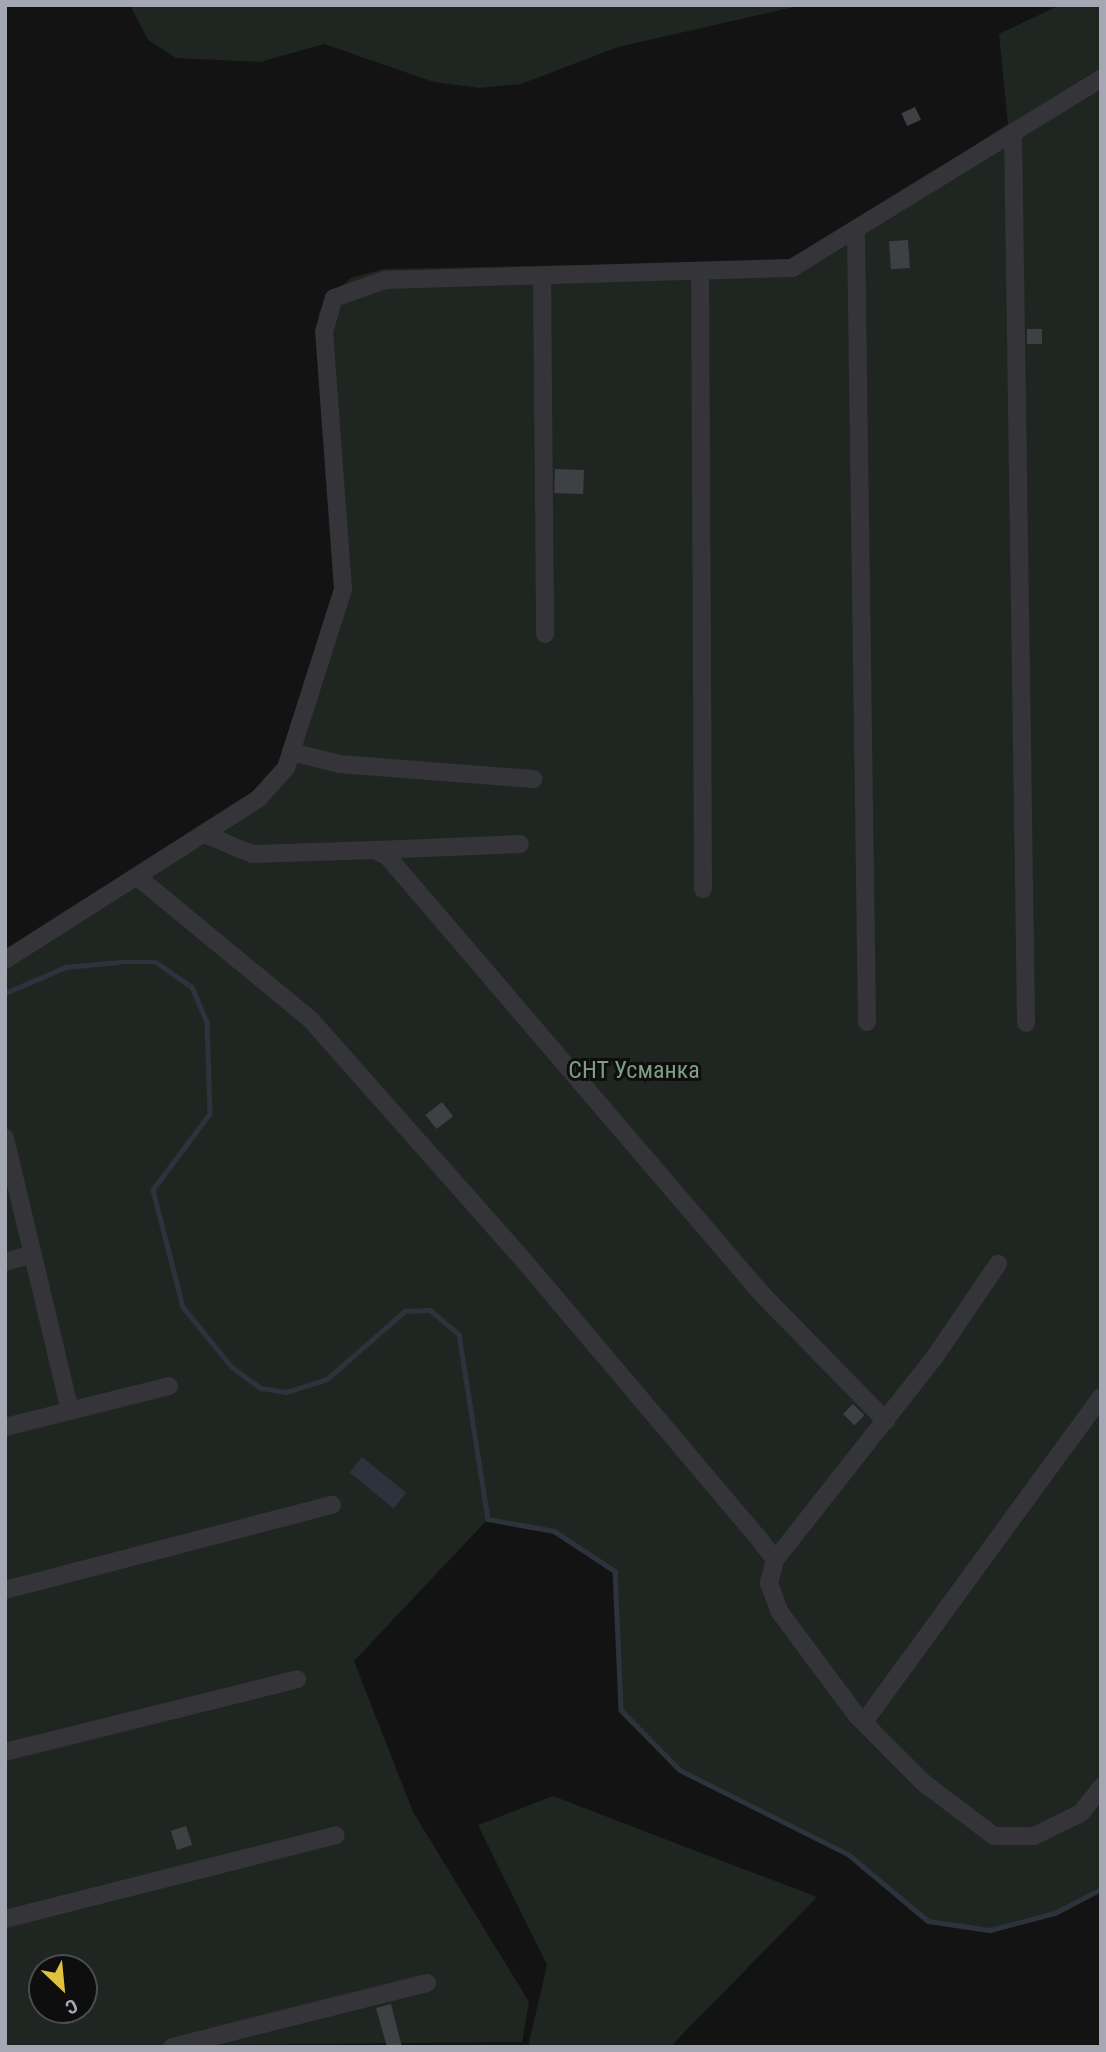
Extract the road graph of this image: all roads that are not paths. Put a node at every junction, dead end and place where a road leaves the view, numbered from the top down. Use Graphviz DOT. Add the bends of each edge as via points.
graph roads {
  1 [pos="1101,79"];
  2 [pos="1013,132"];
  3 [pos="856,233"];
  4 [pos="700,272"];
  5 [pos="542,276"];
  6 [pos="545,634"];
  7 [pos="291,752"];
  8 [pos="533,779"];
  9 [pos="204,834"];
  10 [pos="520,844"];
  11 [pos="375,850"];
  12 [pos="140,879"];
  13 [pos="702,889"];
  14 [pos="5,960"];
  15 [pos="867,1022"];
  16 [pos="1026,1023"];
  17 [pos="5,1138"];
  18 [pos="33,1254"];
  19 [pos="5,1262"];
  20 [pos="998,1264"];
  21 [pos="169,1386"];
  22 [pos="1101,1397"];
  23 [pos="71,1410"];
  24 [pos="886,1421"];
  25 [pos="5,1427"];
  26 [pos="332,1504"];
  27 [pos="775,1560"];
  28 [pos="5,1590"];
  29 [pos="298,1679"];
  30 [pos="864,1722"];
  31 [pos="5,1752"];
  32 [pos="1101,1787"];
  33 [pos="336,1835"];
  34 [pos="5,1919"];
  35 [pos="427,1983"];
  36 [pos="172,2047"];
  1 -- 2 [label="street"];
  2 -- 3 [label="street"];
  2 -- 16 [label="street"];
  3 -- 4 [label="street" via="792,268"];
  3 -- 15 [label="street"];
  4 -- 5 [label="street"];
  4 -- 13 [label="street"];
  5 -- 6 [label="street"];
  5 -- 7 [label="street" via="370,282 334,298 326,314 343,589"];
  7 -- 8 [label="street" via="339,764"];
  7 -- 9 [label="street" via="258,799"];
  9 -- 11 [label="street" via="252,854"];
  9 -- 12 [label="street"];
  10 -- 11 [label="street"];
  11 -- 24 [label="street" via="458,938 753,1284"];
  12 -- 14 [label="street"];
  12 -- 27 [label="street" via="311,1020"];
  17 -- 18 [label="street"];
  18 -- 19 [label="street"];
  18 -- 23 [label="street"];
  20 -- 24 [label="street"];
  21 -- 23 [label="street"];
  22 -- 30 [label="street"];
  23 -- 25 [label="street"];
  24 -- 27 [label="street"];
  26 -- 28 [label="street"];
  27 -- 30 [label="street" via="769,1583 779,1611"];
  29 -- 31 [label="street"];
  30 -- 32 [label="street" via="967,1821 994,1836 1034,1836 1081,1813"];
  33 -- 34 [label="street"];
  35 -- 36 [label="street"];
}
